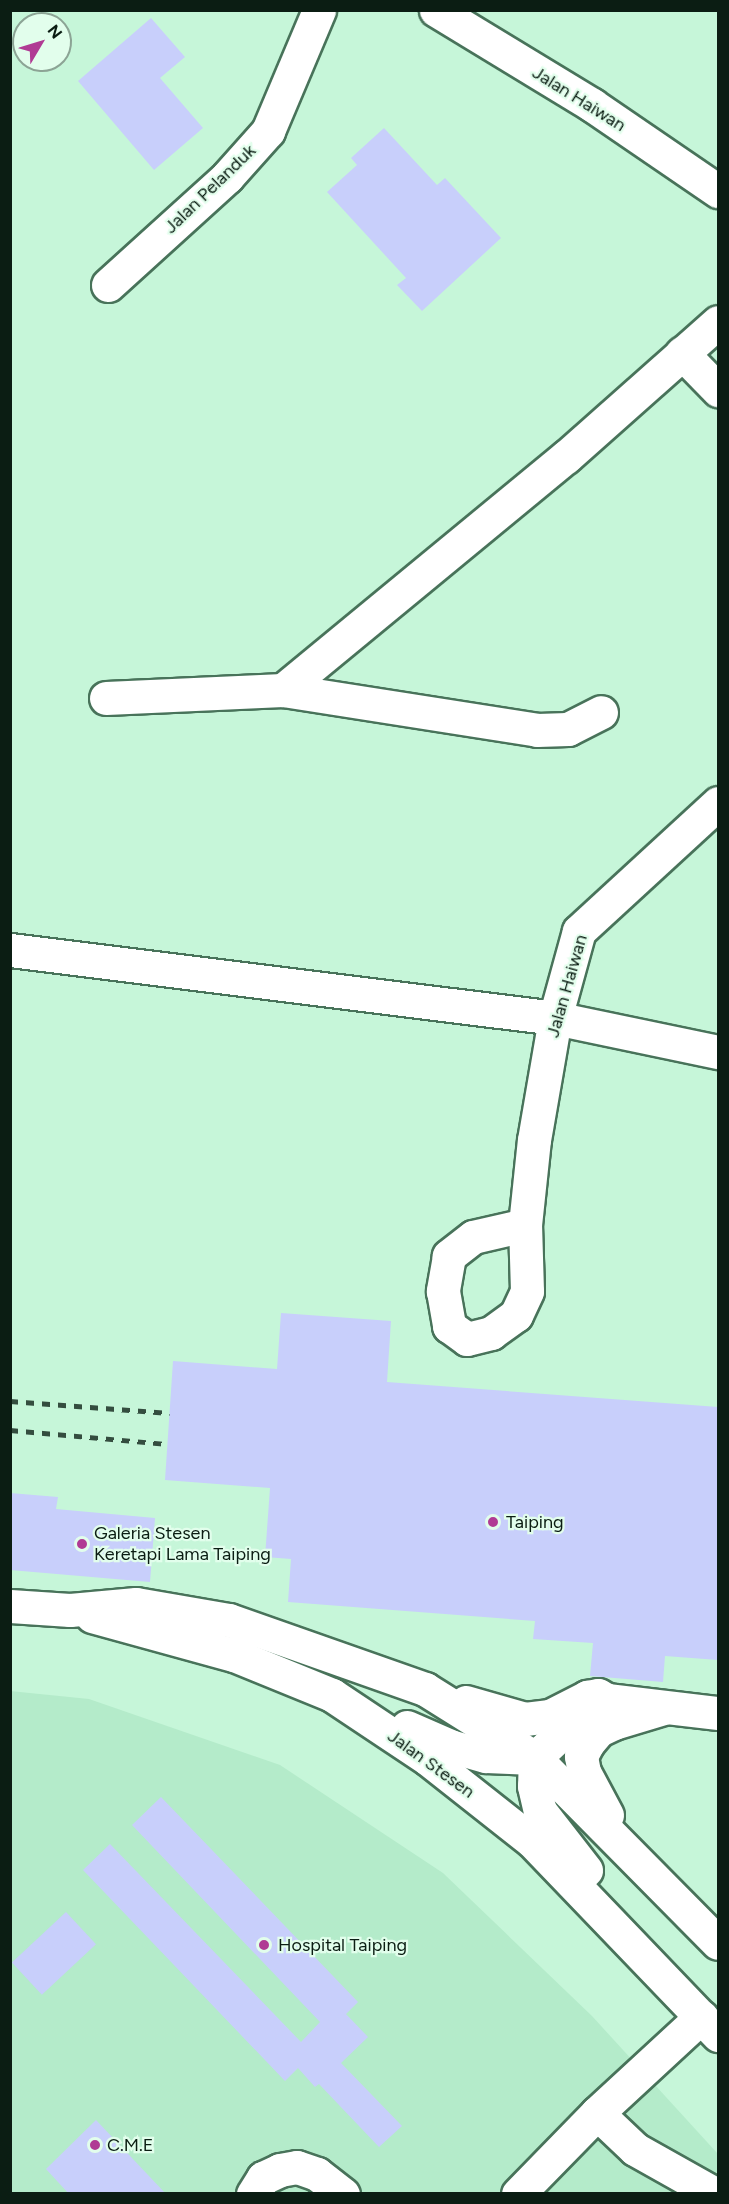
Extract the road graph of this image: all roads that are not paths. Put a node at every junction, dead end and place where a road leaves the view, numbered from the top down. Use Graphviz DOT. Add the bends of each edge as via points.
graph roads {
  1 [pos="320,10"];
  2 [pos="436,10"];
  3 [pos="718,190"];
  4 [pos="108,285"];
  5 [pos="718,322"];
  6 [pos="682,353"];
  7 [pos="718,390"];
  8 [pos="283,690"];
  9 [pos="106,698"];
  10 [pos="601,712"];
  11 [pos="718,803"];
  12 [pos="10,950"];
  13 [pos="555,1018"];
  14 [pos="718,1053"];
  15 [pos="525,1225"];
  16 [pos="10,1606"];
  17 [pos="70,1610"];
  18 [pos="425,1689"];
  19 [pos="332,1695"];
  20 [pos="608,1700"];
  21 [pos="664,1708"];
  22 [pos="718,1713"];
  23 [pos="535,1758"];
  24 [pos="685,1909"];
  25 [pos="718,1943"];
  26 [pos="657,1968"];
  27 [pos="710,2026"];
  28 [pos="597,2113"];
  29 [pos="253,2193"];
  30 [pos="343,2193"];
  31 [pos="518,2193"];
  32 [pos="716,2193"];
  1 -- 4 [label="main road, Jalan Pelanduk" via="268,131 227,177"];
  2 -- 3 [label="main road, Jalan Haiwan" via="592,105"];
  5 -- 6 [label="main road"];
  6 -- 7 [label="main road"];
  6 -- 8 [label="main road" via="566,457"];
  8 -- 9 [label="main road"];
  8 -- 10 [label="main road" via="537,730 568,729"];
  11 -- 13 [label="main road, Jalan Haiwan" via="579,932"];
  12 -- 13 [label="main road"];
  13 -- 14 [label="main road"];
  13 -- 15 [label="main road, Jalan Haiwan" via="534,1140"];
  16 -- 17 [label="main road, Jalan Stesen"];
  17 -- 18 [label="main road, Jalan Stesen" via="136,1604 230,1620"];
  17 -- 19 [label="main road, Jalan Stesen" via="234,1655"];
  18 -- 20 [label="main road" via="525,1719 550,1716 587,1697 598,1695"];
  18 -- 23 [label="main road, Jalan Stesen"];
  19 -- 23 [label="main road" via="450,1746 486,1756"];
  19 -- 26 [label="main road, Jalan Stesen" via="428,1759 532,1841"];
  20 -- 21 [label="main road"];
  20 -- 23 [label="main road" via="570,1725"];
  21 -- 22 [label="main road"];
  21 -- 24 [label="main road" via="599,1730 581,1756 584,1772 603,1810"];
  23 -- 24 [label="main road, Jalan Stesen"];
  23 -- 26 [label="main road" via="534,1786 540,1811 630,1923"];
  24 -- 25 [label="main road, Jalan Stesen"];
  26 -- 27 [label="main road, Jalan Stesen"];
  27 -- 28 [label="main road"];
  28 -- 31 [label="main road"];
  28 -- 32 [label="main road" via="635,2149"];
  29 -- 30 [label="main road" via="262,2178 297,2167 317,2174"];
}
